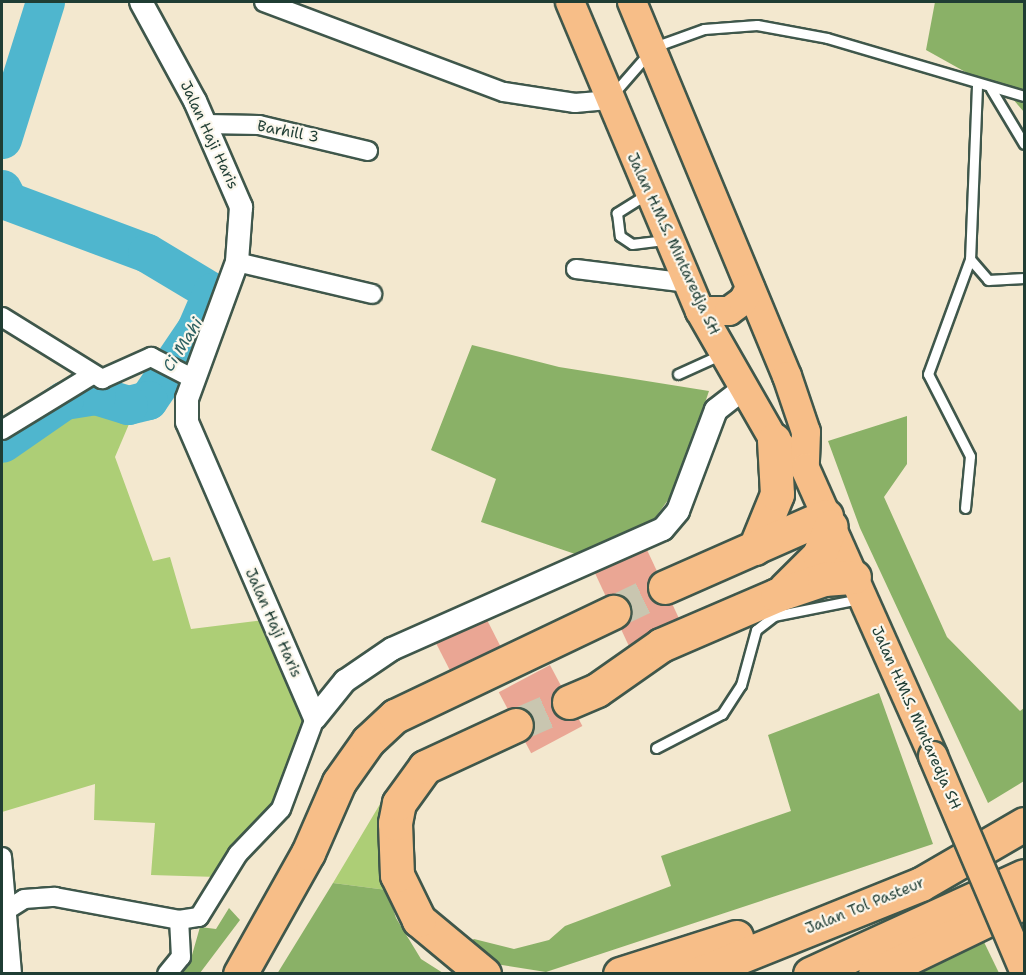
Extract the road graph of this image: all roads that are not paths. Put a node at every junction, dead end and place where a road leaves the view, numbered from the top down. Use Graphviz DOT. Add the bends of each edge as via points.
graph roads {
  1 [pos="141,2"];
  2 [pos="264,2"];
  3 [pos="570,2"];
  4 [pos="632,2"];
  5 [pos="654,47"];
  6 [pos="977,86"];
  7 [pos="991,88"];
  8 [pos="1024,96"];
  9 [pos="608,100"];
  10 [pos="206,124"];
  11 [pos="1024,144"];
  12 [pos="368,152"];
  13 [pos="648,193"];
  14 [pos="669,240"];
  15 [pos="970,259"];
  16 [pos="237,262"];
  17 [pos="576,268"];
  18 [pos="1024,278"];
  19 [pos="688,283"];
  20 [pos="750,288"];
  21 [pos="372,294"];
  22 [pos="700,311"];
  23 [pos="2,317"];
  24 [pos="724,353"];
  25 [pos="678,374"];
  26 [pos="92,375"];
  27 [pos="188,375"];
  28 [pos="744,388"];
  29 [pos="2,430"];
  30 [pos="774,440"];
  31 [pos="805,468"];
  32 [pos="965,508"];
  33 [pos="829,521"];
  34 [pos="755,548"];
  35 [pos="665,587"];
  36 [pos="858,588"];
  37 [pos="777,595"];
  38 [pos="613,612"];
  39 [pos="569,702"];
  40 [pos="315,718"];
  41 [pos="516,725"];
  42 [pos="656,748"];
  43 [pos="1024,824"];
  44 [pos="2,857"];
  45 [pos="1024,876"];
  46 [pos="921,884"];
  47 [pos="1024,902"];
  48 [pos="2,912"];
  49 [pos="179,920"];
  50 [pos="1024,970"];
  51 [pos="12,974"];
  52 [pos="167,974"];
  53 [pos="240,974"];
  54 [pos="483,974"];
  55 [pos="620,974"];
  56 [pos="698,974"];
  57 [pos="810,974"];
  58 [pos="875,974"];
  1 -- 10 [label="street, Jalan Haji Haris"];
  2 -- 9 [label="street" via="504,92 575,103"];
  3 -- 9 [label="main road, Jalan H.M.S. Mintaredja SH"];
  4 -- 5 [label="main road, Jalan H.M.S. Mintaredja SH"];
  5 -- 6 [label="lane" via="704,29 758,25 827,38"];
  5 -- 9 [label="lane"];
  5 -- 20 [label="main road, Jalan H.M.S. Mintaredja SH"];
  6 -- 7 [label="lane"];
  6 -- 15 [label="lane"];
  7 -- 8 [label="lane"];
  7 -- 11 [label="lane"];
  9 -- 13 [label="main road, Jalan H.M.S. Mintaredja SH"];
  10 -- 12 [label="street, Barhill 3" via="259,125"];
  10 -- 16 [label="street, Jalan Haji Haris" via="242,207"];
  13 -- 14 [label="main road, Jalan H.M.S. Mintaredja SH"];
  13 -- 14 [label="lane" via="617,213 620,236 632,244"];
  14 -- 19 [label="main road, Jalan H.M.S. Mintaredja SH"];
  15 -- 18 [label="lane" via="988,280"];
  15 -- 32 [label="lane" via="928,374 970,456"];
  16 -- 21 [label="street"];
  16 -- 27 [label="street, Jalan Haji Haris"];
  17 -- 19 [label="street"];
  19 -- 22 [label="main road, Jalan H.M.S. Mintaredja SH"];
  20 -- 22 [label="main road" via="743,301 729,311"];
  20 -- 31 [label="main road, Jalan H.M.S. Mintaredja SH" via="806,432"];
  22 -- 24 [label="main road, Jalan H.M.S. Mintaredja SH"];
  23 -- 26 [label="street"];
  24 -- 25 [label="lane"];
  24 -- 28 [label="main road, Jalan H.M.S. Mintaredja SH"];
  26 -- 27 [label="street" via="113,377 144,358 159,359"];
  26 -- 29 [label="street"];
  27 -- 40 [label="street, Jalan Haji Haris" via="187,422 194,442"];
  28 -- 30 [label="main road, Jalan H.M.S. Mintaredja SH"];
  28 -- 40 [label="street" via="717,410 678,512 663,529 392,649 345,681"];
  30 -- 31 [label="main road, Jalan H.M.S. Mintaredja SH"];
  30 -- 34 [label="highway" via="777,494"];
  31 -- 33 [label="main road, Jalan H.M.S. Mintaredja SH"];
  33 -- 34 [label="highway"];
  33 -- 36 [label="main road, Jalan H.M.S. Mintaredja SH"];
  33 -- 37 [label="highway" via="819,555"];
  34 -- 35 [label="highway"];
  36 -- 37 [label="highway" via="824,579"];
  36 -- 42 [label="lane" via="774,616 756,630 741,685 723,714"];
  36 -- 50 [label="main road, Jalan H.M.S. Mintaredja SH, bridge"];
  37 -- 39 [label="highway" via="661,645 597,690"];
  38 -- 53 [label="highway" via="395,716 368,741 339,782 308,853"];
  40 -- 49 [label="street" via="281,809 238,854 199,917"];
  41 -- 54 [label="highway" via="425,767 399,803 395,823 397,875 418,920"];
  43 -- 46 [label="highway, Jalan Tol Pasteur"];
  44 -- 48 [label="street"];
  45 -- 57 [label="highway"];
  46 -- 55 [label="highway" via="850,896"];
  46 -- 56 [label="highway, Jalan Tol Pasteur"];
  47 -- 58 [label="highway"];
  48 -- 49 [label="street" via="24,899 55,897"];
  48 -- 51 [label="street"];
  49 -- 52 [label="street" via="181,957"];
}
